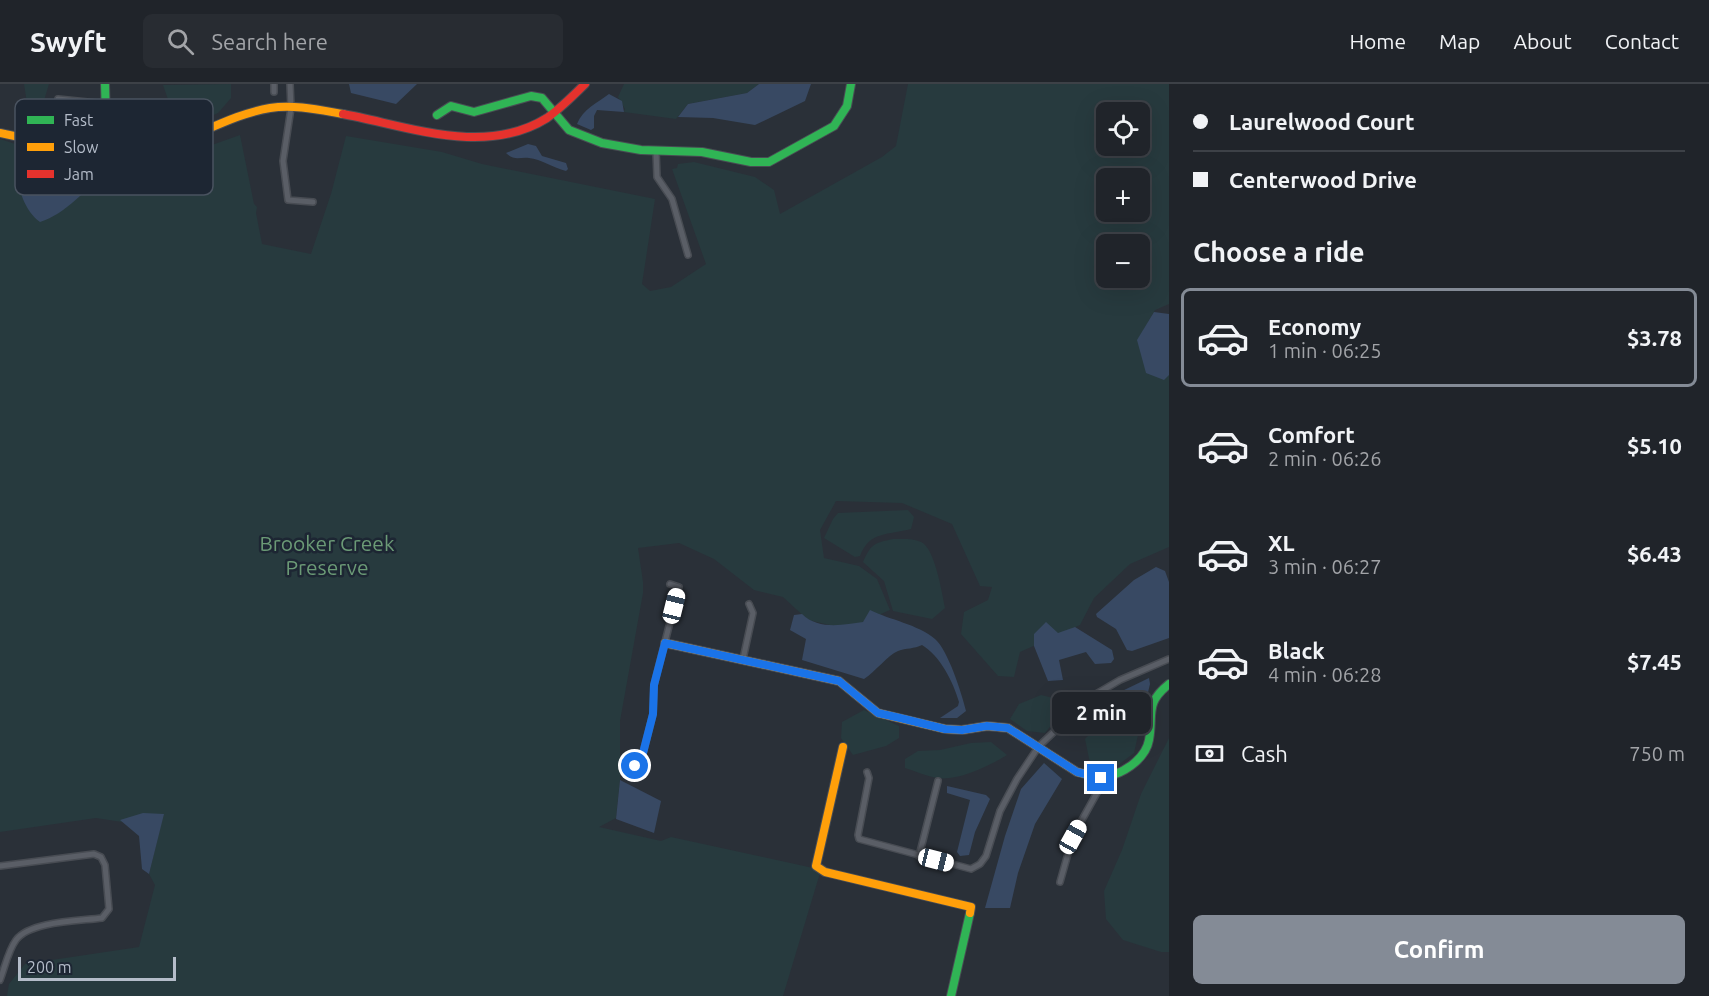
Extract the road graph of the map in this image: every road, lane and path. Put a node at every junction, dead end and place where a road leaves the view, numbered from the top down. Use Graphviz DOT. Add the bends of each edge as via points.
graph roads {
  1 [pos="105,84"];
  2 [pos="274,84"];
  3 [pos="290,84"];
  4 [pos="585,84"];
  5 [pos="851,84"];
  6 [pos="274,92"];
  7 [pos="106,99"];
  8 [pos="291,108"];
  9 [pos="554,112"];
  10 [pos="437,115"];
  11 [pos="213,128"];
  12 [pos="0,133"];
  13 [pos="15,136"];
  14 [pos="656,151"];
  15 [pos="313,202"];
  16 [pos="688,255"];
  17 [pos="670,584"];
  18 [pos="749,604"];
  19 [pos="665,643"];
  20 [pos="743,659"];
  21 [pos="1169,659"];
  22 [pos="1169,684"];
  23 [pos="1039,746"];
  24 [pos="843,747"];
  25 [pos="635,766"];
  26 [pos="867,772"];
  27 [pos="1101,778"];
  28 [pos="938,781"];
  29 [pos="919,856"];
  30 [pos="0,866"];
  31 [pos="1060,882"];
  32 [pos="0,980"];
  33 [pos="951,996"];
  1 -- 7 [label="street"];
  2 -- 6 [label="street"];
  3 -- 8 [label="street"];
  4 -- 9 [label="street"];
  5 -- 14 [label="street" via="847,106 834,126 769,162 702,152"];
  8 -- 9 [label="street" via="317,108 469,138 515,131"];
  8 -- 11 [label="street" via="271,108"];
  8 -- 15 [label="street" via="283,161 288,200"];
  9 -- 10 [label="street" via="542,98 531,96 474,112 451,106"];
  9 -- 14 [label="street" via="574,133 625,148"];
  12 -- 13 [label="street"];
  14 -- 16 [label="street" via="657,177 672,199"];
  17 -- 19 [label="street" via="679,587"];
  18 -- 20 [label="street" via="753,613"];
  19 -- 20 [label="street"];
  19 -- 25 [label="street" via="654,685 653,714 642,757"];
  20 -- 23 [label="street" via="839,681 878,713 945,729 1008,728"];
  21 -- 23 [label="street" via="1091,697"];
  22 -- 27 [label="street" via="1154,701 1149,741 1139,758 1126,771"];
  23 -- 27 [label="street" via="1077,772"];
  23 -- 29 [label="street" via="1000,811 980,864 971,868"];
  24 -- 33 [label="street" via="816,866 825,872 971,907"];
  26 -- 29 [label="street" via="870,778 859,839"];
  27 -- 31 [label="street" via="1073,837"];
  28 -- 29 [label="street"];
  30 -- 32 [label="street" via="94,854 105,865 109,909 102,918 36,927 24,933 15,941"];
}
